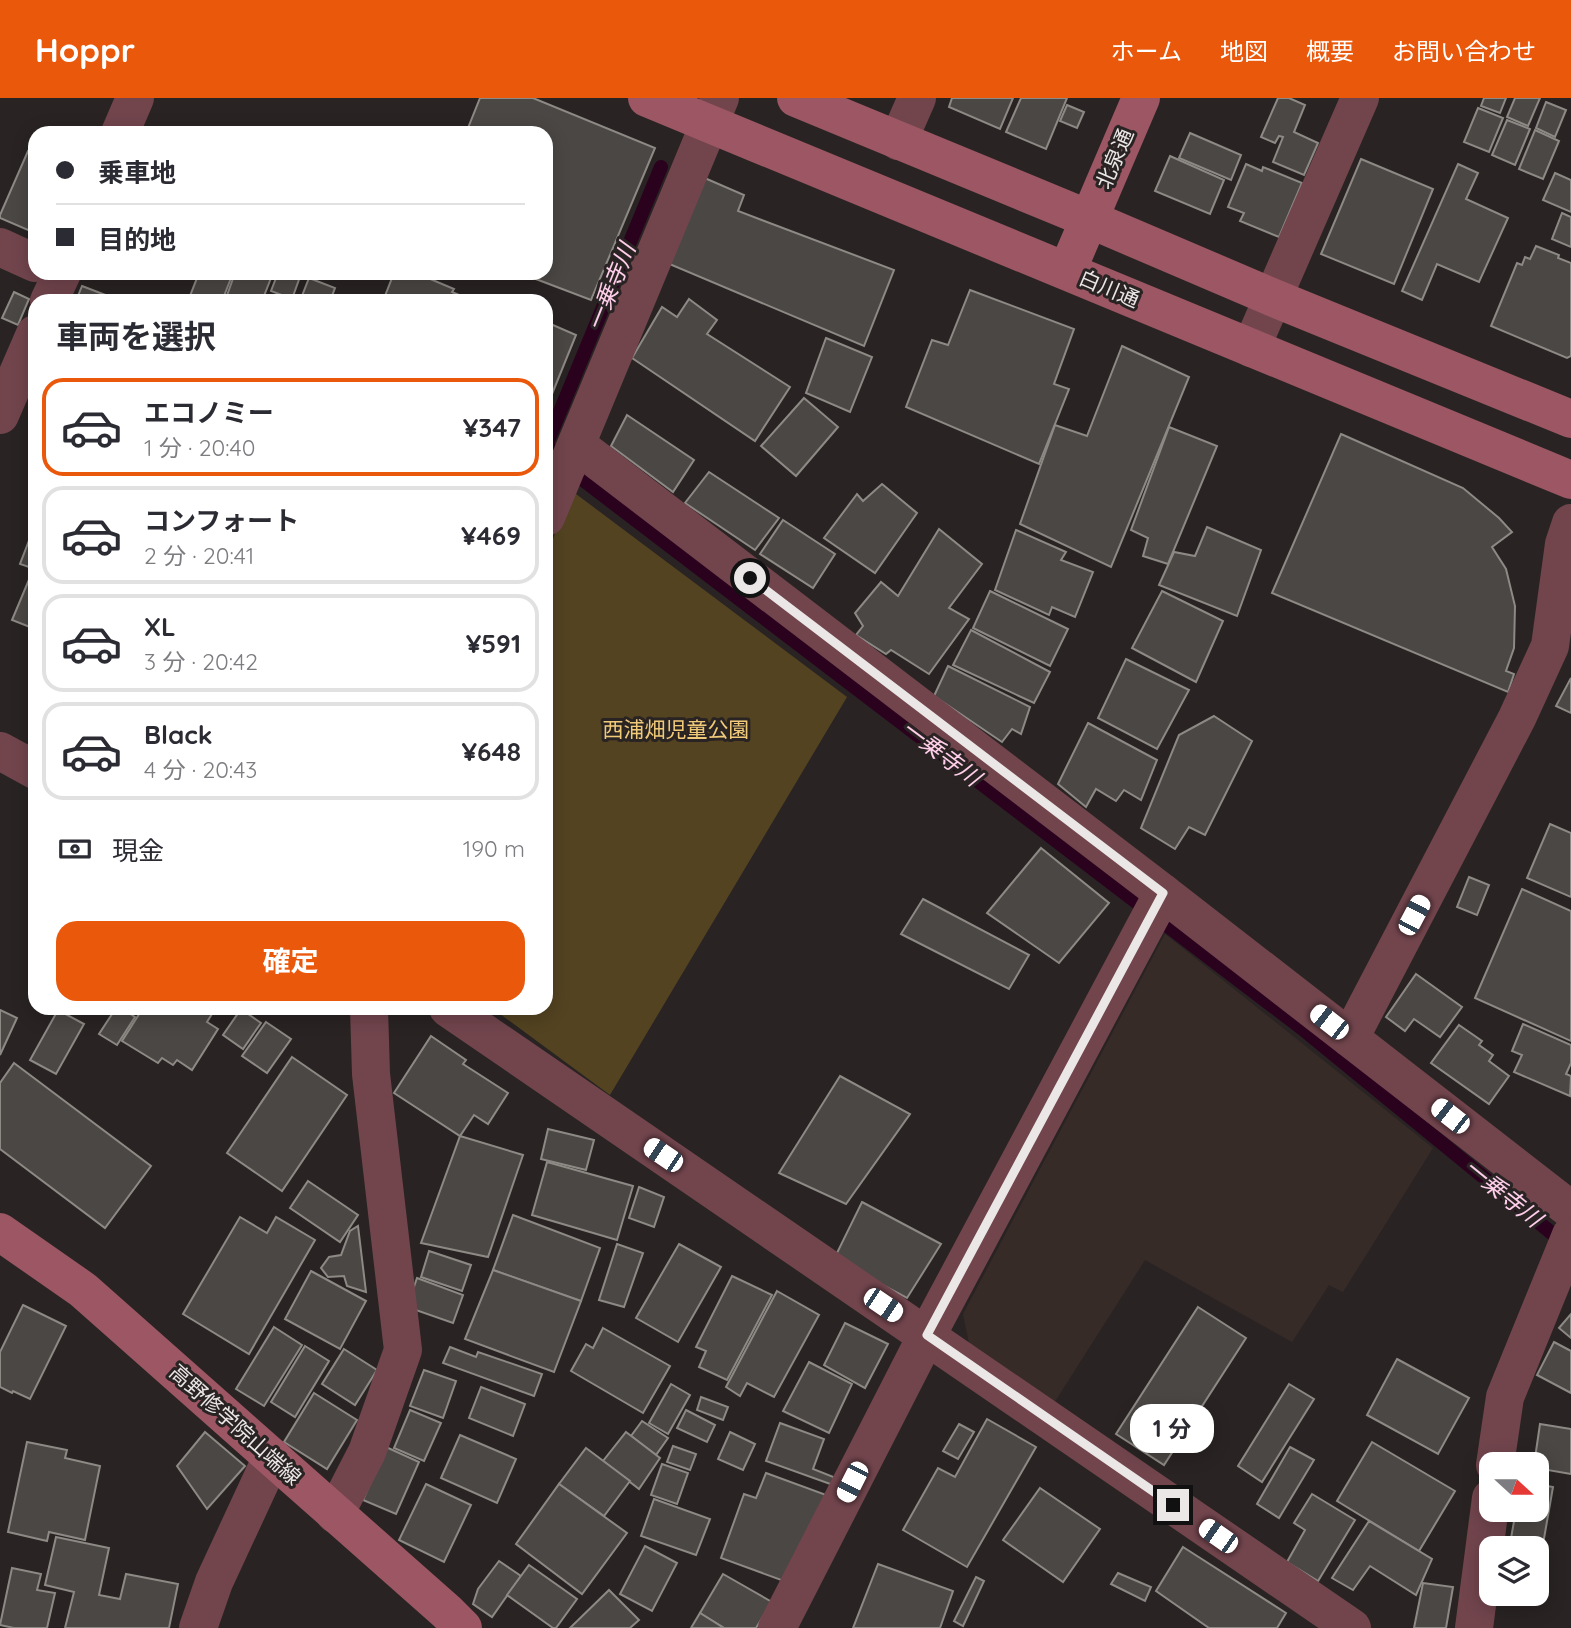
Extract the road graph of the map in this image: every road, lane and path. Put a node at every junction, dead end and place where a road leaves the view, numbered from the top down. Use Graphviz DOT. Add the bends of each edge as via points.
graph roads {
  1 [pos="135,98"];
  2 [pos="647,98"];
  3 [pos="796,98"];
  4 [pos="917,98"];
  5 [pos="1141,98"];
  6 [pos="1360,98"];
  7 [pos="715,111"];
  8 [pos="123,126"];
  9 [pos="898,141"];
  10 [pos="1089,219"];
  11 [pos="0,247"];
  12 [pos="28,263"];
  13 [pos="1067,271"];
  14 [pos="1274,298"];
  15 [pos="1251,348"];
  16 [pos="28,350"];
  17 [pos="0,415"];
  18 [pos="1571,419"];
  19 [pos="577,445"];
  20 [pos="1571,480"];
  21 [pos="553,501"];
  22 [pos="1571,523"];
  23 [pos="0,751"];
  24 [pos="28,766"];
  25 [pos="1163,893"];
  26 [pos="369,1015"];
  27 [pos="458,1015"];
  28 [pos="1350,1038"];
  29 [pos="1571,1210"];
  30 [pos="0,1231"];
  31 [pos="1571,1235"];
  32 [pos="927,1335"];
  33 [pos="1497,1452"];
  34 [pos="272,1457"];
  35 [pos="335,1514"];
  36 [pos="1488,1522"];
  37 [pos="198,1628"];
  38 [pos="463,1628"];
  39 [pos="777,1628"];
  40 [pos="1352,1628"];
  41 [pos="1474,1628"];
  1 -- 8 [label="street"];
  2 -- 7 [label="street, 白川通"];
  3 -- 9 [label="street"];
  4 -- 9 [label="street"];
  5 -- 10 [label="street, 北泉通"];
  6 -- 14 [label="street"];
  7 -- 13 [label="street, 白川通"];
  7 -- 19 [label="street"];
  9 -- 10 [label="street"];
  10 -- 13 [label="street, 北泉通"];
  10 -- 14 [label="street"];
  11 -- 12 [label="street"];
  13 -- 15 [label="street, 白川通"];
  14 -- 15 [label="street"];
  14 -- 18 [label="street"];
  15 -- 20 [label="street, 白川通"];
  16 -- 17 [label="street"];
  19 -- 21 [label="street"];
  19 -- 25 [label="street"];
  22 -- 28 [label="street" via="1550,646"];
  23 -- 24 [label="street"];
  25 -- 28 [label="street"];
  25 -- 32 [label="street"];
  26 -- 35 [label="street" via="371,1074 402,1350 367,1452"];
  27 -- 32 [label="street"];
  28 -- 29 [label="street"];
  30 -- 34 [label="street, 高野修学院山端線" via="83,1290"];
  31 -- 33 [label="street" via="1504,1397"];
  32 -- 39 [label="street"];
  32 -- 40 [label="street"];
  34 -- 35 [label="street, 高野修学院山端線"];
  34 -- 37 [label="street" via="214,1582"];
  35 -- 38 [label="street, 高野修学院山端線"];
  36 -- 41 [label="street"];
}
